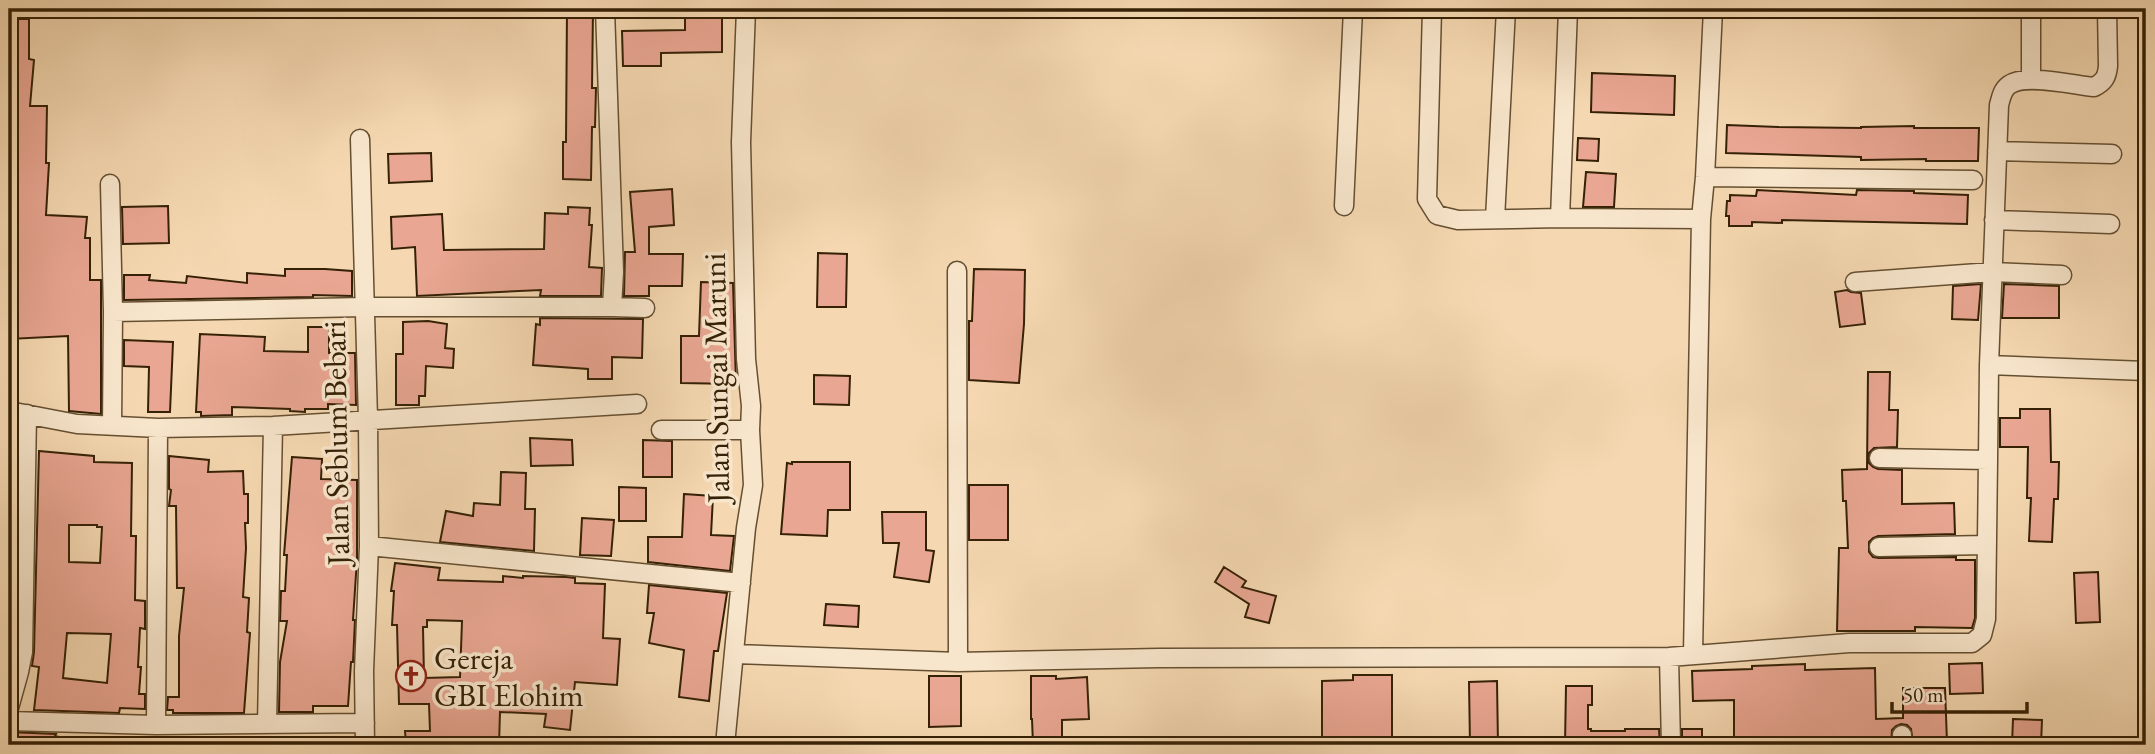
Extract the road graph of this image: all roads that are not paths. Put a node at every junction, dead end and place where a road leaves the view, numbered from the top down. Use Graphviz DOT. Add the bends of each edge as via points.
graph roads {
  1 [pos="605,9"];
  2 [pos="746,9"];
  3 [pos="1353,9"];
  4 [pos="1432,9"];
  5 [pos="1506,9"];
  6 [pos="1568,9"];
  7 [pos="1713,9"];
  8 [pos="2031,9"];
  9 [pos="2107,9"];
  10 [pos="2031,79"];
  11 [pos="360,139"];
  12 [pos="1997,151"];
  13 [pos="2112,154"];
  14 [pos="1705,177"];
  15 [pos="1973,180"];
  16 [pos="110,184"];
  17 [pos="1344,206"];
  18 [pos="1560,218"];
  19 [pos="1495,219"];
  20 [pos="1701,219"];
  21 [pos="1994,220"];
  22 [pos="2110,224"];
  23 [pos="957,271"];
  24 [pos="1992,272"];
  25 [pos="2062,275"];
  26 [pos="1855,282"];
  27 [pos="363,307"];
  28 [pos="612,307"];
  29 [pos="646,308"];
  30 [pos="113,313"];
  31 [pos="1989,365"];
  32 [pos="2146,370"];
  33 [pos="637,404"];
  34 [pos="18,412"];
  35 [pos="368,419"];
  36 [pos="112,426"];
  37 [pos="273,426"];
  38 [pos="158,428"];
  39 [pos="661,430"];
  40 [pos="750,430"];
  41 [pos="1879,458"];
  42 [pos="1988,460"];
  43 [pos="1986,545"];
  44 [pos="369,546"];
  45 [pos="1879,547"];
  46 [pos="741,583"];
  47 [pos="735,654"];
  48 [pos="1693,654"];
  49 [pos="1669,657"];
  50 [pos="15,661"];
  51 [pos="958,662"];
  52 [pos="9,708"];
  53 [pos="9,721"];
  54 [pos="365,723"];
  55 [pos="267,724"];
  56 [pos="156,725"];
  57 [pos="365,745"];
  58 [pos="725,745"];
  59 [pos="1671,745"];
  1 -- 28 [label="street"];
  2 -- 40 [label="street, Jalan Sungai Maruni" via="741,142"];
  3 -- 17 [label="street"];
  4 -- 19 [label="street" via="1427,200 1437,215 1458,220"];
  5 -- 19 [label="street"];
  6 -- 18 [label="street"];
  7 -- 14 [label="street"];
  8 -- 10 [label="street"];
  9 -- 10 [label="street" via="2108,66 2102,83 2094,87"];
  10 -- 12 [label="street" via="2010,83 2003,92"];
  11 -- 27 [label="street, Jalan Seblum Bebari"];
  12 -- 13 [label="street"];
  12 -- 21 [label="street"];
  14 -- 15 [label="street"];
  14 -- 20 [label="street"];
  16 -- 30 [label="street"];
  18 -- 19 [label="street"];
  18 -- 20 [label="street"];
  20 -- 48 [label="street"];
  21 -- 22 [label="street"];
  21 -- 24 [label="street"];
  23 -- 51 [label="street"];
  24 -- 25 [label="street"];
  24 -- 26 [label="street"];
  24 -- 31 [label="street"];
  27 -- 28 [label="street"];
  27 -- 30 [label="street"];
  27 -- 35 [label="street, Jalan Seblum Bebari"];
  28 -- 29 [label="street"];
  30 -- 36 [label="street"];
  31 -- 32 [label="street"];
  31 -- 42 [label="street"];
  33 -- 35 [label="street"];
  34 -- 36 [label="street"];
  34 -- 50 [label="street" via="25,592"];
  35 -- 37 [label="street"];
  35 -- 44 [label="street, Jalan Seblum Bebari"];
  36 -- 38 [label="street"];
  37 -- 38 [label="street"];
  37 -- 55 [label="street"];
  38 -- 56 [label="street"];
  39 -- 40 [label="street"];
  40 -- 46 [label="street, Jalan Sungai Maruni" via="753,485"];
  41 -- 42 [label="street"];
  42 -- 43 [label="street"];
  43 -- 45 [label="street"];
  43 -- 48 [label="street" via="1986,619 1982,635 1972,643 1849,643"];
  44 -- 46 [label="street"];
  44 -- 54 [label="street, Jalan Seblum Bebari"];
  46 -- 47 [label="street, Jalan Sungai Maruni"];
  47 -- 51 [label="street"];
  47 -- 58 [label="street, Jalan Sungai Maruni"];
  48 -- 49 [label="street"];
  49 -- 51 [label="street"];
  49 -- 59 [label="street"];
  50 -- 52 [label="street"];
  53 -- 56 [label="street"];
  54 -- 55 [label="street"];
  54 -- 57 [label="street, Jalan Seblum Bebari"];
  55 -- 56 [label="street"];
}
